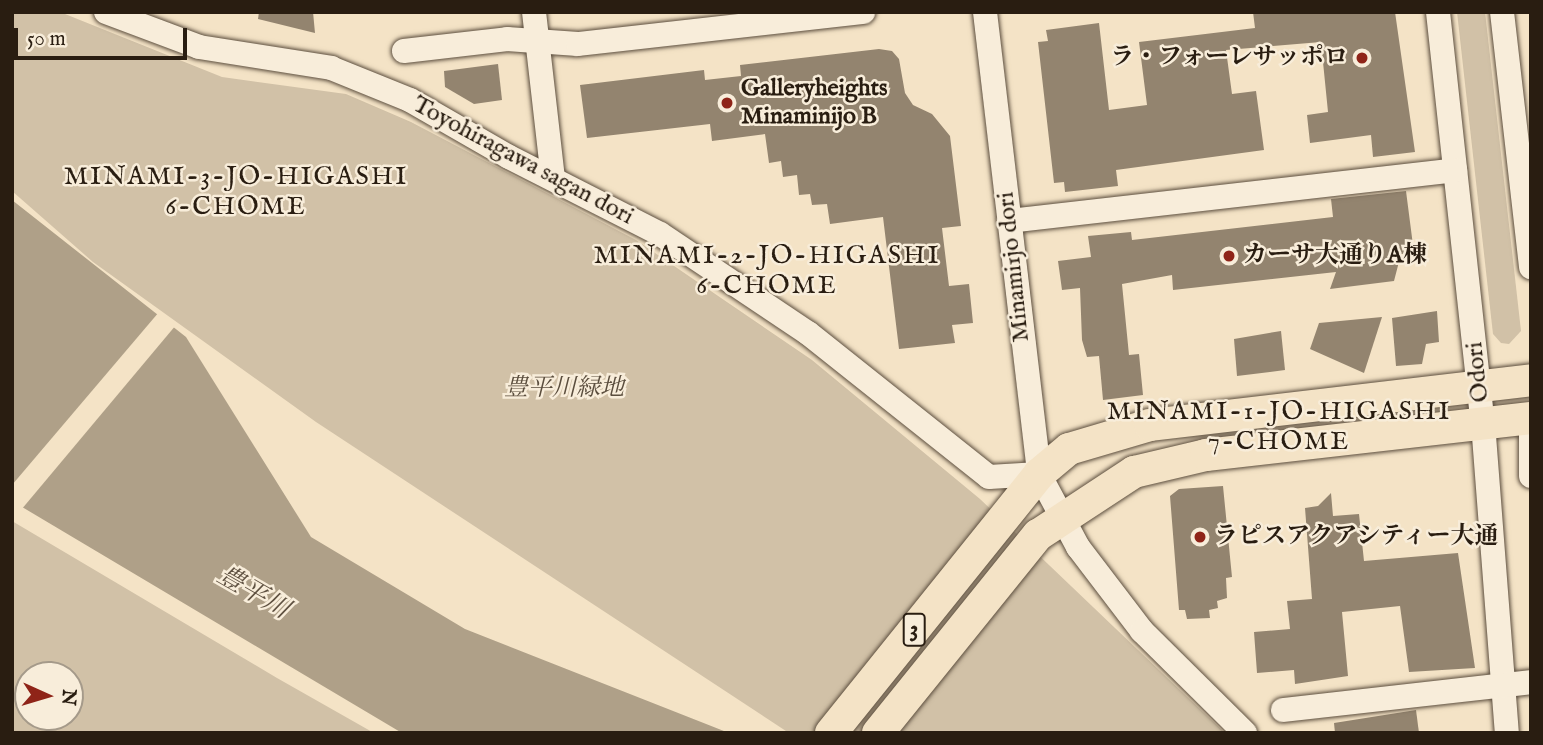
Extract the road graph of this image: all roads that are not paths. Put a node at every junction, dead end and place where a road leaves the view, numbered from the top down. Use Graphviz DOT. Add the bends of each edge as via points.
graph roads {
  1 [pos="106,12"];
  2 [pos="534,12"];
  3 [pos="863,12"];
  4 [pos="985,12"];
  5 [pos="1438,12"];
  6 [pos="1502,12"];
  7 [pos="538,41"];
  8 [pos="404,51"];
  9 [pos="1455,170"];
  10 [pos="553,178"];
  11 [pos="1009,221"];
  12 [pos="1531,267"];
  13 [pos="1531,380"];
  14 [pos="1480,386"];
  15 [pos="1531,418"];
  16 [pos="1483,423"];
  17 [pos="1531,429"];
  18 [pos="1039,474"];
  19 [pos="1531,476"];
  20 [pos="1061,517"];
  21 [pos="1531,682"];
  22 [pos="1501,685"];
  23 [pos="1283,710"];
  24 [pos="831,733"];
  25 [pos="878,733"];
  26 [pos="1245,733"];
  27 [pos="1507,733"];
  1 -- 10 [label="street, Toyohiragawa sagan dori" via="199,47 331,68 368,80"];
  2 -- 7 [label="street"];
  3 -- 7 [label="street" via="578,44"];
  4 -- 11 [label="street, Minami1jo dori"];
  5 -- 9 [label="street, Odori"];
  6 -- 12 [label="street"];
  7 -- 8 [label="street" via="507,39"];
  7 -- 10 [label="street"];
  9 -- 11 [label="street"];
  9 -- 14 [label="street, Odori"];
  10 -- 18 [label="street, Toyohiragawa sagan dori" via="660,234 808,333 989,477"];
  11 -- 18 [label="street, Minami1jo dori"];
  13 -- 14 [label="main road, 3"];
  14 -- 16 [label="street, Odori"];
  14 -- 18 [label="main road, 3" via="1150,425 1069,449"];
  15 -- 16 [label="main road, 3"];
  16 -- 20 [label="main road, 3" via="1172,460 1113,483"];
  16 -- 22 [label="street, Odori"];
  17 -- 19 [label="street"];
  18 -- 20 [label="street, Minami1jo dori"];
  18 -- 24 [label="main road, 3"];
  20 -- 25 [label="main road, 3" via="1026,551"];
  20 -- 26 [label="street" via="1142,631"];
  21 -- 22 [label="street"];
  22 -- 23 [label="street"];
  22 -- 27 [label="street, Odori"];
}
